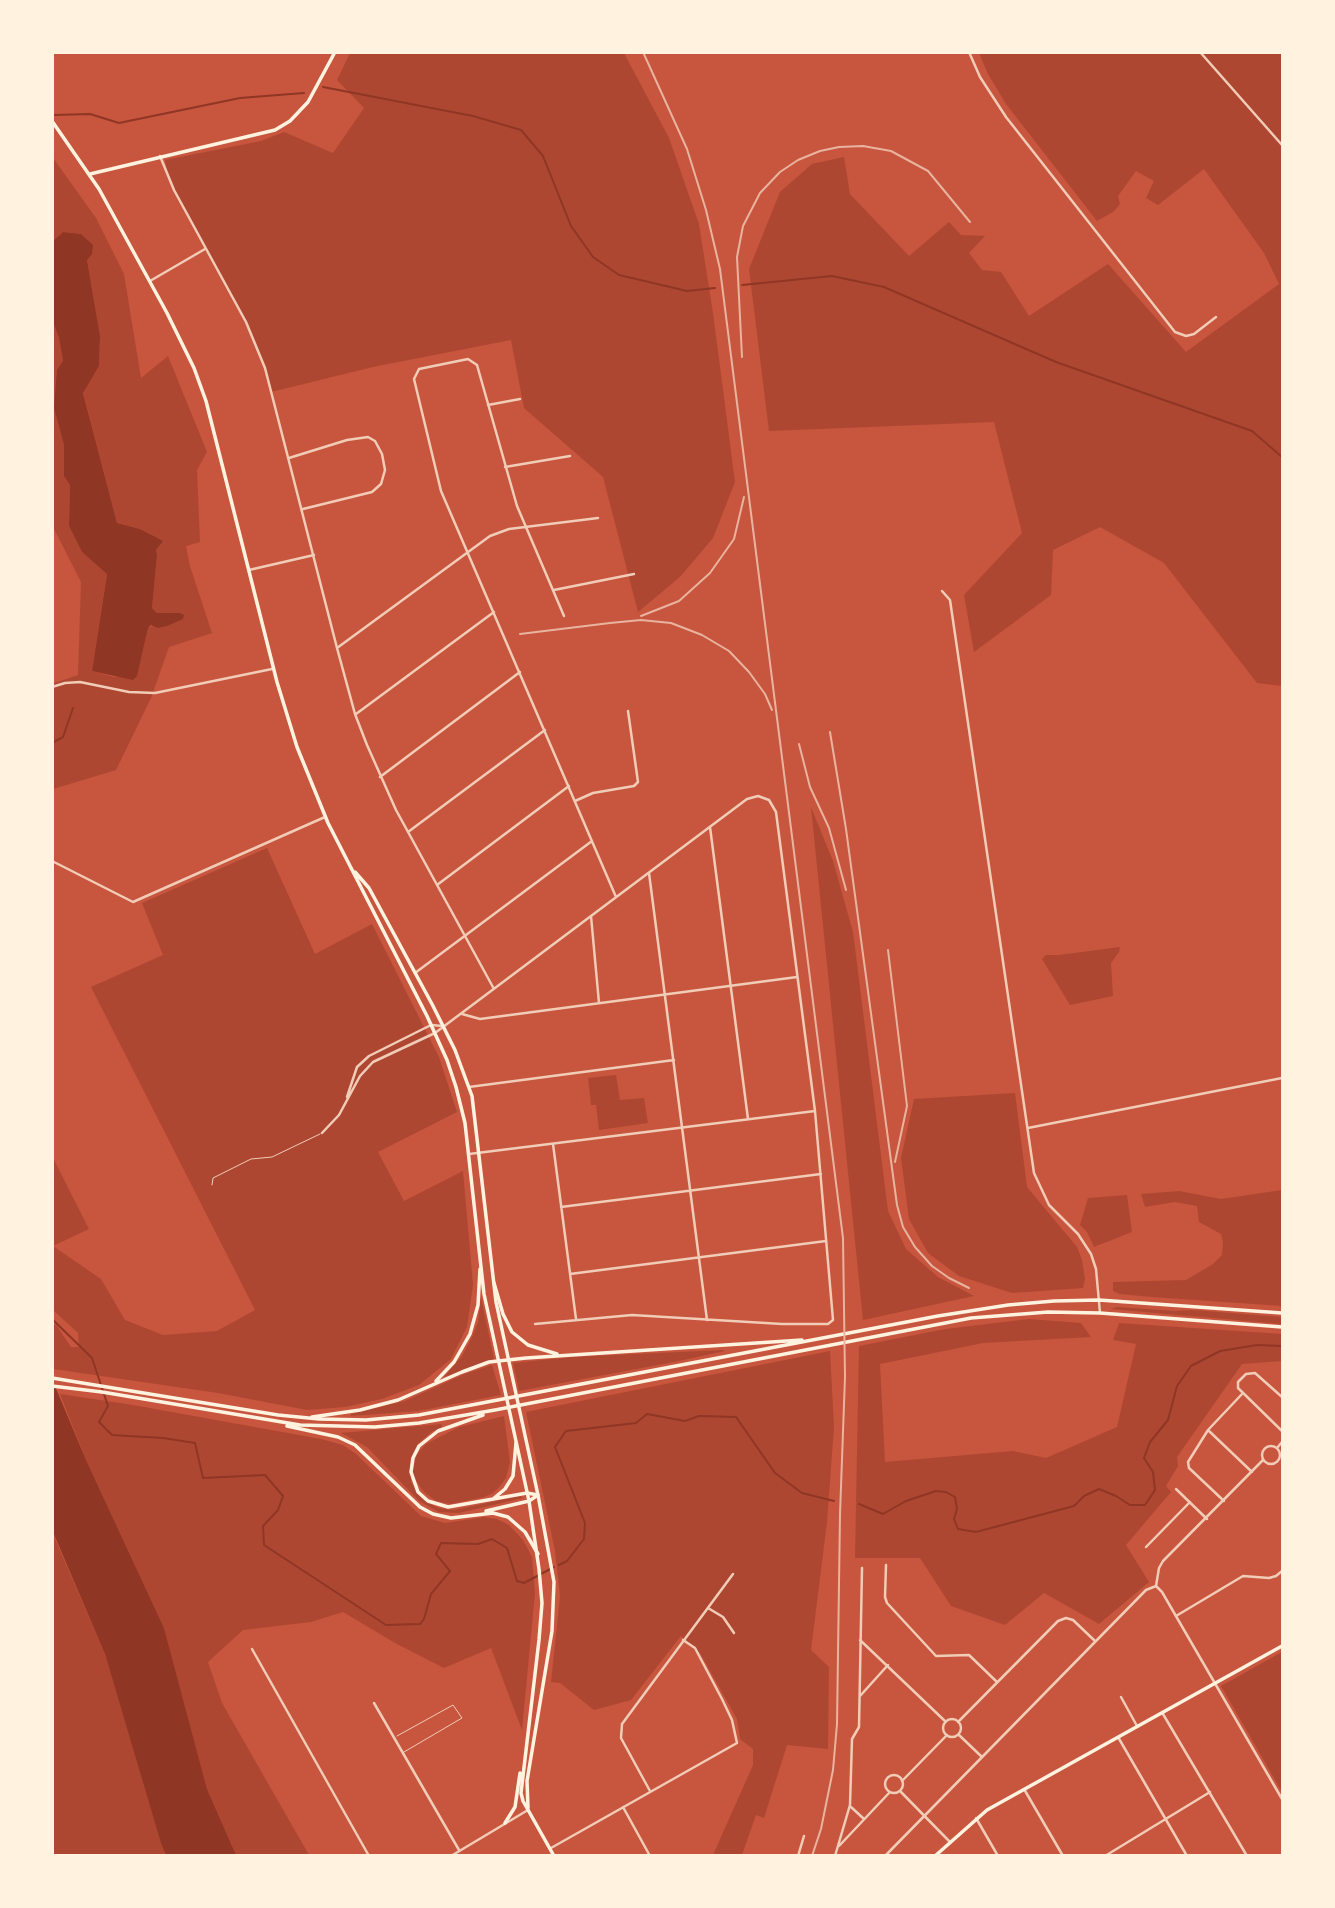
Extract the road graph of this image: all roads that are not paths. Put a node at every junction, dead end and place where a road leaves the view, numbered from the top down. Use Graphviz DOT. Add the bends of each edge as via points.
graph roads {
  1 [pos="335,52"];
  2 [pos="968,52"];
  3 [pos="1200,52"];
  4 [pos="52,121"];
  5 [pos="1283,145"];
  6 [pos="160,156"];
  7 [pos="90,173"];
  8 [pos="206,248"];
  9 [pos="150,281"];
  10 [pos="1216,317"];
  11 [pos="520,399"];
  12 [pos="488,405"];
  13 [pos="570,456"];
  14 [pos="289,458"];
  15 [pos="505,467"];
  16 [pos="303,509"];
  17 [pos="598,518"];
  18 [pos="525,527"];
  19 [pos="467,551"];
  20 [pos="314,555"];
  21 [pos="249,570"];
  22 [pos="634,574"];
  23 [pos="554,590"];
  24 [pos="942,592"];
  25 [pos="494,612"];
  26 [pos="564,616"];
  27 [pos="337,649"];
  28 [pos="274,668"];
  29 [pos="520,672"];
  30 [pos="52,687"];
  31 [pos="628,711"];
  32 [pos="355,714"];
  33 [pos="545,730"];
  34 [pos="380,777"];
  35 [pos="569,786"];
  36 [pos="575,801"];
  37 [pos="325,817"];
  38 [pos="710,827"];
  39 [pos="408,832"];
  40 [pos="592,840"];
  41 [pos="52,861"];
  42 [pos="352,869"];
  43 [pos="649,873"];
  44 [pos="436,886"];
  45 [pos="616,898"];
  46 [pos="591,916"];
  47 [pos="465,937"];
  48 [pos="415,973"];
  49 [pos="797,977"];
  50 [pos="732,986"];
  51 [pos="494,989"];
  52 [pos="665,995"];
  53 [pos="599,1003"];
  54 [pos="462,1014"];
  55 [pos="431,1025"];
  56 [pos="443,1026"];
  57 [pos="435,1033"];
  58 [pos="674,1060"];
  59 [pos="1283,1078"];
  60 [pos="468,1087"];
  61 [pos="347,1100"];
  62 [pos="815,1111"];
  63 [pos="748,1118"];
  64 [pos="683,1127"];
  65 [pos="1027,1128"];
  66 [pos="322,1133"];
  67 [pos="553,1144"];
  68 [pos="478,1153"];
  69 [pos="468,1154"];
  70 [pos="821,1174"];
  71 [pos="212,1185"];
  72 [pos="692,1192"];
  73 [pos="561,1207"];
  74 [pos="826,1241"];
  75 [pos="700,1257"];
  76 [pos="480,1269"];
  77 [pos="570,1274"];
  78 [pos="494,1283"];
  79 [pos="1099,1300"];
  80 [pos="1100,1313"];
  81 [pos="1283,1313"];
  82 [pos="576,1319"];
  83 [pos="707,1320"];
  84 [pos="535,1324"];
  85 [pos="1283,1327"];
  86 [pos="825,1338"];
  87 [pos="569,1355"];
  88 [pos="509,1361"];
  89 [pos="499,1363"];
  90 [pos="52,1378"];
  91 [pos="52,1386"];
  92 [pos="430,1386"];
  93 [pos="1243,1393"];
  94 [pos="1283,1397"];
  95 [pos="495,1410"];
  96 [pos="304,1418"];
  97 [pos="261,1420"];
  98 [pos="1208,1430"];
  99 [pos="1283,1431"];
  100 [pos="1283,1442"];
  101 [pos="516,1443"];
  102 [pos="1277,1448"];
  103 [pos="1263,1461"];
  104 [pos="1278,1461"];
  105 [pos="1283,1466"];
  106 [pos="1252,1472"];
  107 [pos="1177,1489"];
  108 [pos="527,1493"];
  109 [pos="538,1495"];
  110 [pos="491,1500"];
  111 [pos="529,1501"];
  112 [pos="1224,1501"];
  113 [pos="1190,1502"];
  114 [pos="474,1515"];
  115 [pos="1207,1518"];
  116 [pos="1146,1547"];
  117 [pos="538,1554"];
  118 [pos="886,1565"];
  119 [pos="862,1568"];
  120 [pos="1283,1571"];
  121 [pos="733,1574"];
  122 [pos="1156,1586"];
  123 [pos="708,1608"];
  124 [pos="1176,1616"];
  125 [pos="734,1633"];
  126 [pos="683,1640"];
  127 [pos="860,1640"];
  128 [pos="1095,1642"];
  129 [pos="1283,1646"];
  130 [pos="252,1649"];
  131 [pos="888,1665"];
  132 [pos="997,1682"];
  133 [pos="1215,1684"];
  134 [pos="860,1697"];
  135 [pos="1121,1697"];
  136 [pos="374,1703"];
  137 [pos="1163,1713"];
  138 [pos="946,1722"];
  139 [pos="958,1722"];
  140 [pos="1137,1726"];
  141 [pos="958,1734"];
  142 [pos="947,1735"];
  143 [pos="1118,1737"];
  144 [pos="394,1738"];
  145 [pos="402,1753"];
  146 [pos="982,1757"];
  147 [pos="524,1758"];
  148 [pos="902,1781"];
  149 [pos="1024,1789"];
  150 [pos="650,1791"];
  151 [pos="900,1791"];
  152 [pos="1210,1791"];
  153 [pos="890,1793"];
  154 [pos="1283,1799"];
  155 [pos="850,1805"];
  156 [pos="623,1807"];
  157 [pos="528,1810"];
  158 [pos="976,1818"];
  159 [pos="864,1819"];
  160 [pos="1166,1819"];
  161 [pos="505,1823"];
  162 [pos="804,1836"];
  163 [pos="950,1843"];
  164 [pos="838,1848"];
  165 [pos="550,1849"];
  166 [pos="459,1850"];
  167 [pos="369,1856"];
  168 [pos="451,1856"];
  169 [pos="463,1856"];
  170 [pos="554,1856"];
  171 [pos="650,1856"];
  172 [pos="797,1856"];
  173 [pos="835,1856"];
  174 [pos="885,1856"];
  175 [pos="935,1856"];
  176 [pos="998,1856"];
  177 [pos="1063,1856"];
  178 [pos="1105,1856"];
  179 [pos="1187,1856"];
  180 [pos="1247,1856"];
  1 -- 6 [label="main road" via="314,94 283,126"];
  2 -- 10 [label="street" via="1006,117 1175,332 1195,334"];
  3 -- 5 [label="street"];
  4 -- 7 [label="main road"];
  6 -- 7 [label="main road"];
  6 -- 8 [label="street"];
  7 -- 9 [label="main road"];
  8 -- 9 [label="street"];
  8 -- 14 [label="street" via="260,354"];
  9 -- 21 [label="main road" via="201,386"];
  11 -- 12 [label="street"];
  12 -- 15 [label="street"];
  12 -- 19 [label="street" via="472,360 416,372 441,491"];
  13 -- 15 [label="street"];
  14 -- 16 [label="street"];
  14 -- 16 [label="street" via="368,438 382,454 385,470 381,484 372,492"];
  15 -- 18 [label="street"];
  16 -- 20 [label="street"];
  17 -- 18 [label="street"];
  18 -- 19 [label="street" via="498,533"];
  18 -- 23 [label="street"];
  19 -- 25 [label="street"];
  19 -- 27 [label="street"];
  20 -- 21 [label="street"];
  20 -- 27 [label="street"];
  21 -- 28 [label="main road"];
  22 -- 23 [label="street"];
  23 -- 26 [label="street"];
  24 -- 65 [label="street" via="950,600"];
  25 -- 29 [label="street"];
  25 -- 32 [label="street"];
  27 -- 32 [label="street"];
  28 -- 30 [label="street" via="155,693 80,682"];
  28 -- 37 [label="main road" via="297,747"];
  29 -- 33 [label="street"];
  29 -- 34 [label="street"];
  31 -- 36 [label="street" via="638,782"];
  32 -- 34 [label="street"];
  33 -- 35 [label="street"];
  33 -- 39 [label="street"];
  34 -- 39 [label="street"];
  35 -- 36 [label="street"];
  35 -- 44 [label="street"];
  36 -- 40 [label="street"];
  37 -- 41 [label="street" via="133,902"];
  37 -- 42 [label="main road"];
  38 -- 43 [label="street"];
  38 -- 49 [label="street" via="747,799 762,797 772,804"];
  38 -- 50 [label="street"];
  39 -- 44 [label="street"];
  40 -- 45 [label="street"];
  40 -- 47 [label="street"];
  42 -- 48 [label="main road" via="369,888"];
  42 -- 55 [label="main road"];
  43 -- 45 [label="street"];
  43 -- 52 [label="street"];
  44 -- 47 [label="street"];
  45 -- 46 [label="street"];
  46 -- 51 [label="street"];
  46 -- 53 [label="street"];
  47 -- 48 [label="street"];
  47 -- 51 [label="street"];
  48 -- 56 [label="main road"];
  49 -- 50 [label="street"];
  49 -- 62 [label="street"];
  50 -- 52 [label="street"];
  50 -- 63 [label="street"];
  51 -- 54 [label="street"];
  52 -- 53 [label="street"];
  52 -- 58 [label="street"];
  53 -- 54 [label="street" via="480,1019"];
  54 -- 56 [label="street"];
  55 -- 56 [label="street"];
  55 -- 57 [label="main road"];
  55 -- 61 [label="street" via="363,1060"];
  56 -- 57 [label="street"];
  56 -- 60 [label="main road"];
  57 -- 61 [label="street" via="373,1062"];
  57 -- 69 [label="main road" via="456,1087"];
  58 -- 60 [label="street"];
  58 -- 64 [label="street"];
  59 -- 65 [label="street"];
  60 -- 68 [label="main road"];
  61 -- 66 [label="street"];
  62 -- 63 [label="street"];
  62 -- 70 [label="street"];
  63 -- 64 [label="street"];
  64 -- 67 [label="street"];
  64 -- 72 [label="street"];
  65 -- 79 [label="street" via="1038,1185 1091,1254"];
  66 -- 71 [label="lane" via="272,1157 251,1159 216,1177"];
  67 -- 68 [label="street"];
  67 -- 73 [label="street"];
  68 -- 69 [label="street"];
  68 -- 78 [label="main road"];
  69 -- 76 [label="main road"];
  70 -- 72 [label="street"];
  70 -- 74 [label="street"];
  72 -- 73 [label="street"];
  72 -- 75 [label="street"];
  73 -- 77 [label="street"];
  74 -- 75 [label="street"];
  74 -- 83 [label="street" via="832,1322"];
  75 -- 77 [label="street"];
  75 -- 83 [label="street"];
  76 -- 89 [label="main road"];
  76 -- 92 [label="main road" via="470,1334 454,1362"];
  77 -- 82 [label="street"];
  78 -- 87 [label="main road" via="506,1321 517,1337 541,1350"];
  78 -- 88 [label="main road"];
  79 -- 80 [label="street"];
  79 -- 81 [label="main road"];
  79 -- 86 [label="main road" via="1008,1305"];
  80 -- 85 [label="main road"];
  80 -- 95 [label="main road" via="971,1318"];
  82 -- 83 [label="street" via="632,1315"];
  82 -- 84 [label="street"];
  86 -- 87 [label="main road"];
  86 -- 96 [label="main road" via="386,1419"];
  87 -- 88 [label="main road"];
  88 -- 89 [label="main road"];
  88 -- 109 [label="main road"];
  89 -- 92 [label="main road" via="472,1367"];
  89 -- 101 [label="main road"];
  90 -- 96 [label="main road"];
  91 -- 97 [label="main road"];
  92 -- 96 [label="main road" via="377,1406"];
  93 -- 94 [label="street" via="1238,1382 1251,1372"];
  93 -- 98 [label="street"];
  93 -- 99 [label="street"];
  95 -- 97 [label="main road" via="375,1427"];
  95 -- 110 [label="main road" via="429,1437 416,1451 411,1472 418,1492 434,1504 456,1507"];
  97 -- 114 [label="main road" via="338,1437 355,1445 420,1507 451,1518"];
  98 -- 106 [label="street"];
  98 -- 112 [label="street" via="1188,1462 1189,1468"];
  100 -- 102 [label="street"];
  101 -- 108 [label="main road"];
  101 -- 110 [label="main road" via="513,1476"];
  102 -- 103 [label="street" via="1264,1449"];
  102 -- 104 [label="street"];
  103 -- 104 [label="street" via="1273,1465"];
  103 -- 106 [label="street"];
  104 -- 105 [label="street"];
  106 -- 112 [label="street"];
  107 -- 113 [label="street"];
  108 -- 109 [label="main road"];
  108 -- 110 [label="main road"];
  108 -- 111 [label="main road"];
  109 -- 111 [label="main road"];
  109 -- 157 [label="main road" via="554,1589 552,1631 526,1789"];
  111 -- 114 [label="main road"];
  111 -- 117 [label="main road"];
  112 -- 115 [label="street"];
  113 -- 115 [label="street"];
  113 -- 116 [label="street"];
  114 -- 117 [label="main road" via="493,1513 515,1522"];
  115 -- 122 [label="street" via="1163,1561"];
  117 -- 147 [label="main road" via="539,1640"];
  118 -- 132 [label="street" via="887,1603 936,1656 969,1655"];
  119 -- 127 [label="street"];
  120 -- 124 [label="street" via="1269,1577 1243,1576"];
  121 -- 123 [label="street"];
  122 -- 124 [label="street"];
  122 -- 128 [label="street" via="1146,1590"];
  123 -- 125 [label="street" via="723,1616"];
  123 -- 126 [label="street"];
  124 -- 133 [label="street"];
  126 -- 150 [label="street" via="620,1728"];
  126 -- 150 [label="street" via="695,1648 722,1699 737,1743"];
  127 -- 131 [label="street"];
  127 -- 134 [label="street"];
  128 -- 132 [label="street" via="1073,1620 1061,1619"];
  128 -- 146 [label="street"];
  129 -- 133 [label="main road"];
  130 -- 167 [label="street"];
  131 -- 134 [label="street"];
  131 -- 138 [label="street"];
  132 -- 139 [label="street"];
  133 -- 137 [label="main road"];
  133 -- 154 [label="street"];
  134 -- 155 [label="street" via="859,1727 852,1739"];
  135 -- 140 [label="street"];
  136 -- 144 [label="street"];
  137 -- 140 [label="main road"];
  137 -- 152 [label="street"];
  138 -- 139 [label="street"];
  138 -- 142 [label="street"];
  139 -- 141 [label="street"];
  140 -- 143 [label="main road"];
  141 -- 142 [label="street"];
  141 -- 146 [label="street"];
  142 -- 148 [label="street"];
  143 -- 149 [label="main road"];
  143 -- 160 [label="street"];
  144 -- 145 [label="street"];
  144 -- 145 [label="lane" via="455,1706 461,1718"];
  145 -- 166 [label="street"];
  146 -- 174 [label="street"];
  147 -- 157 [label="main road" via="521,1793"];
  147 -- 161 [label="main road" via="514,1807"];
  148 -- 151 [label="street"];
  148 -- 153 [label="street" via="895,1775 887,1779 885,1787"];
  149 -- 158 [label="main road"];
  149 -- 177 [label="street"];
  150 -- 156 [label="street"];
  151 -- 153 [label="street"];
  151 -- 163 [label="street"];
  152 -- 160 [label="street"];
  152 -- 180 [label="street"];
  153 -- 159 [label="street"];
  155 -- 159 [label="street"];
  155 -- 164 [label="street"];
  156 -- 165 [label="street"];
  156 -- 171 [label="street"];
  157 -- 161 [label="street"];
  157 -- 165 [label="main road"];
  158 -- 163 [label="main road"];
  158 -- 176 [label="street"];
  159 -- 164 [label="street"];
  160 -- 178 [label="street"];
  160 -- 179 [label="street"];
  161 -- 166 [label="street"];
  162 -- 172 [label="street"];
  163 -- 175 [label="main road"];
  164 -- 173 [label="street"];
  165 -- 170 [label="main road"];
  166 -- 168 [label="street"];
  166 -- 169 [label="street"];
}
